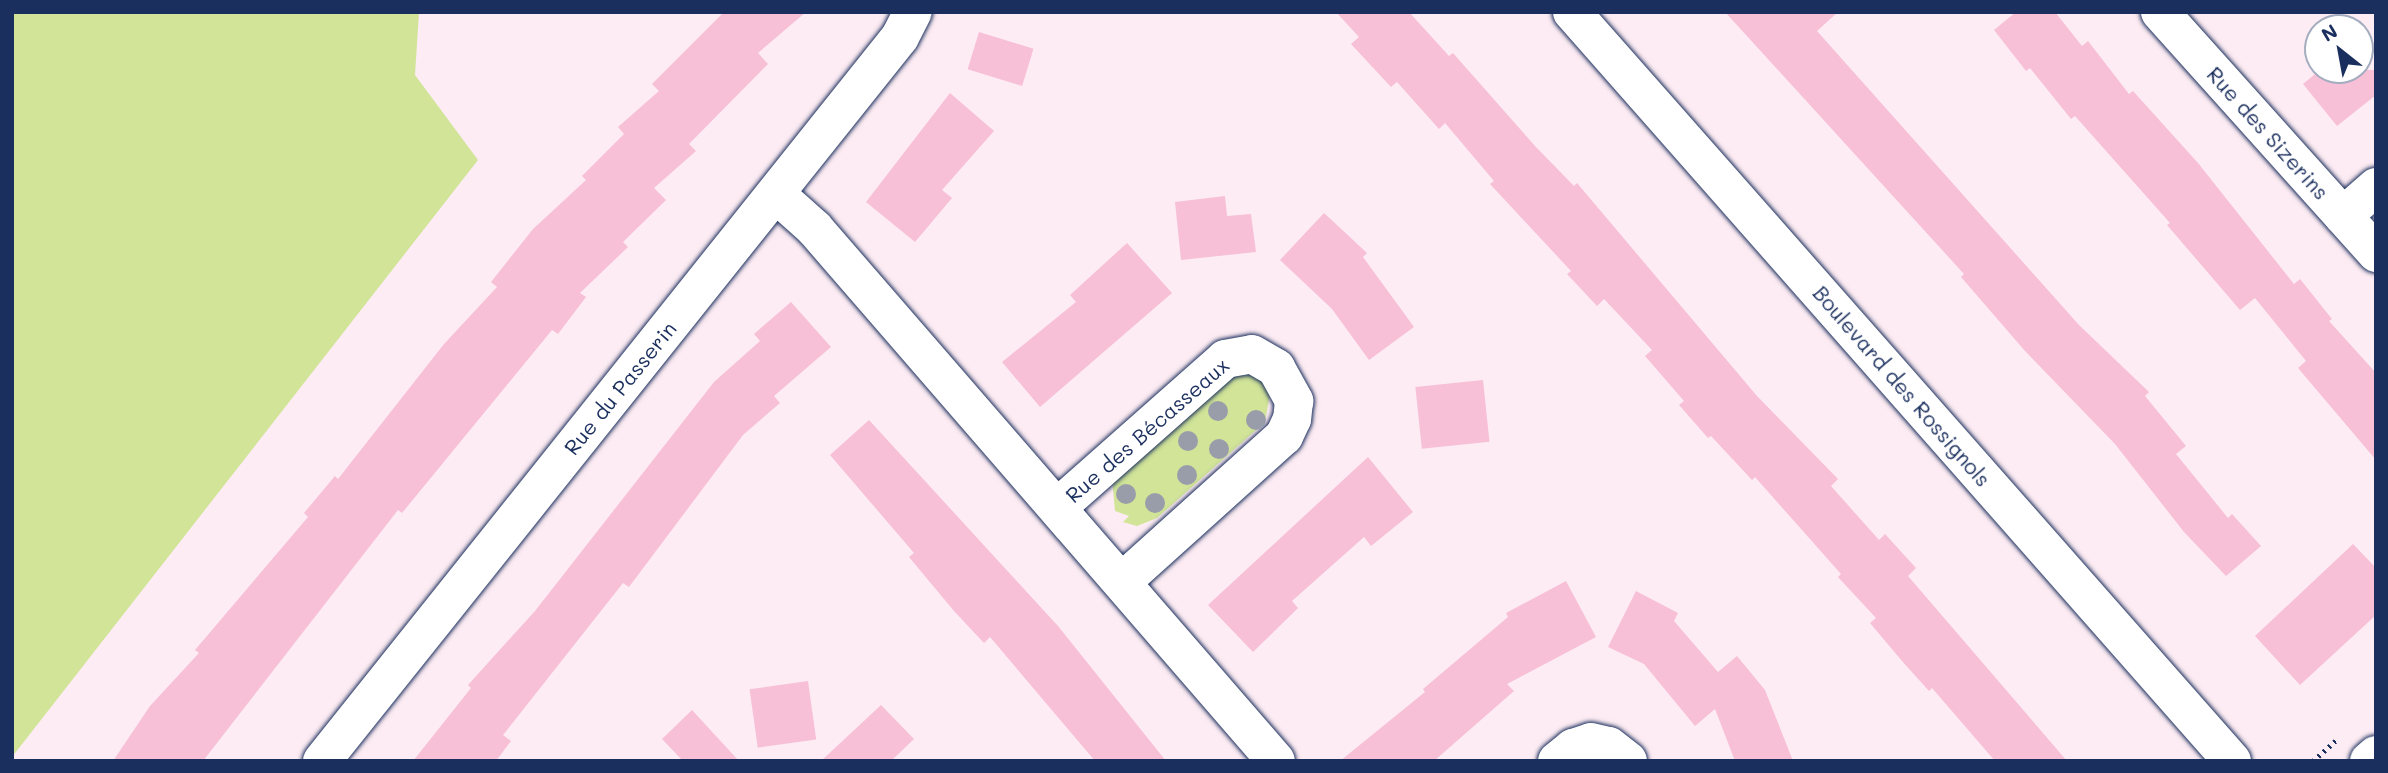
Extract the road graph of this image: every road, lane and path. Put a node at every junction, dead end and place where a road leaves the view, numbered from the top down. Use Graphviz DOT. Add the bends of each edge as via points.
graph roads {
  1 [pos="913,12"];
  2 [pos="1572,12"];
  3 [pos="2160,12"];
  4 [pos="2376,187"];
  5 [pos="776,194"];
  6 [pos="2343,216"];
  7 [pos="2376,253"];
  8 [pos="1058,507"];
  9 [pos="1122,582"];
  10 [pos="2340,737"];
  11 [pos="2376,755"];
  12 [pos="322,761"];
  13 [pos="1276,761"];
  14 [pos="1557,761"];
  15 [pos="1628,761"];
  16 [pos="2232,761"];
  17 [pos="2314,761"];
  18 [pos="2369,761"];
  1 -- 5 [label="street, Rue du Passerin" via="900,37"];
  2 -- 16 [label="street, Boulevard des Rossignols"];
  3 -- 6 [label="street, Rue des Sizerins"];
  4 -- 6 [label="street"];
  5 -- 8 [label="street, Rue des Bécasseaux" via="814,229"];
  5 -- 12 [label="street, Rue du Passerin"];
  6 -- 7 [label="street, Rue des Sizerins"];
  8 -- 9 [label="street, Rue des Bécasseaux"];
  8 -- 9 [label="street, Rue des Bécasseaux" via="1225,359 1252,354 1276,368 1294,401 1284,436"];
  9 -- 13 [label="street, Rue des Bécasseaux"];
  10 -- 17 [label="path"];
  11 -- 18 [label="street"];
  14 -- 15 [label="street" via="1573,748 1591,742 1609,746"];
}
